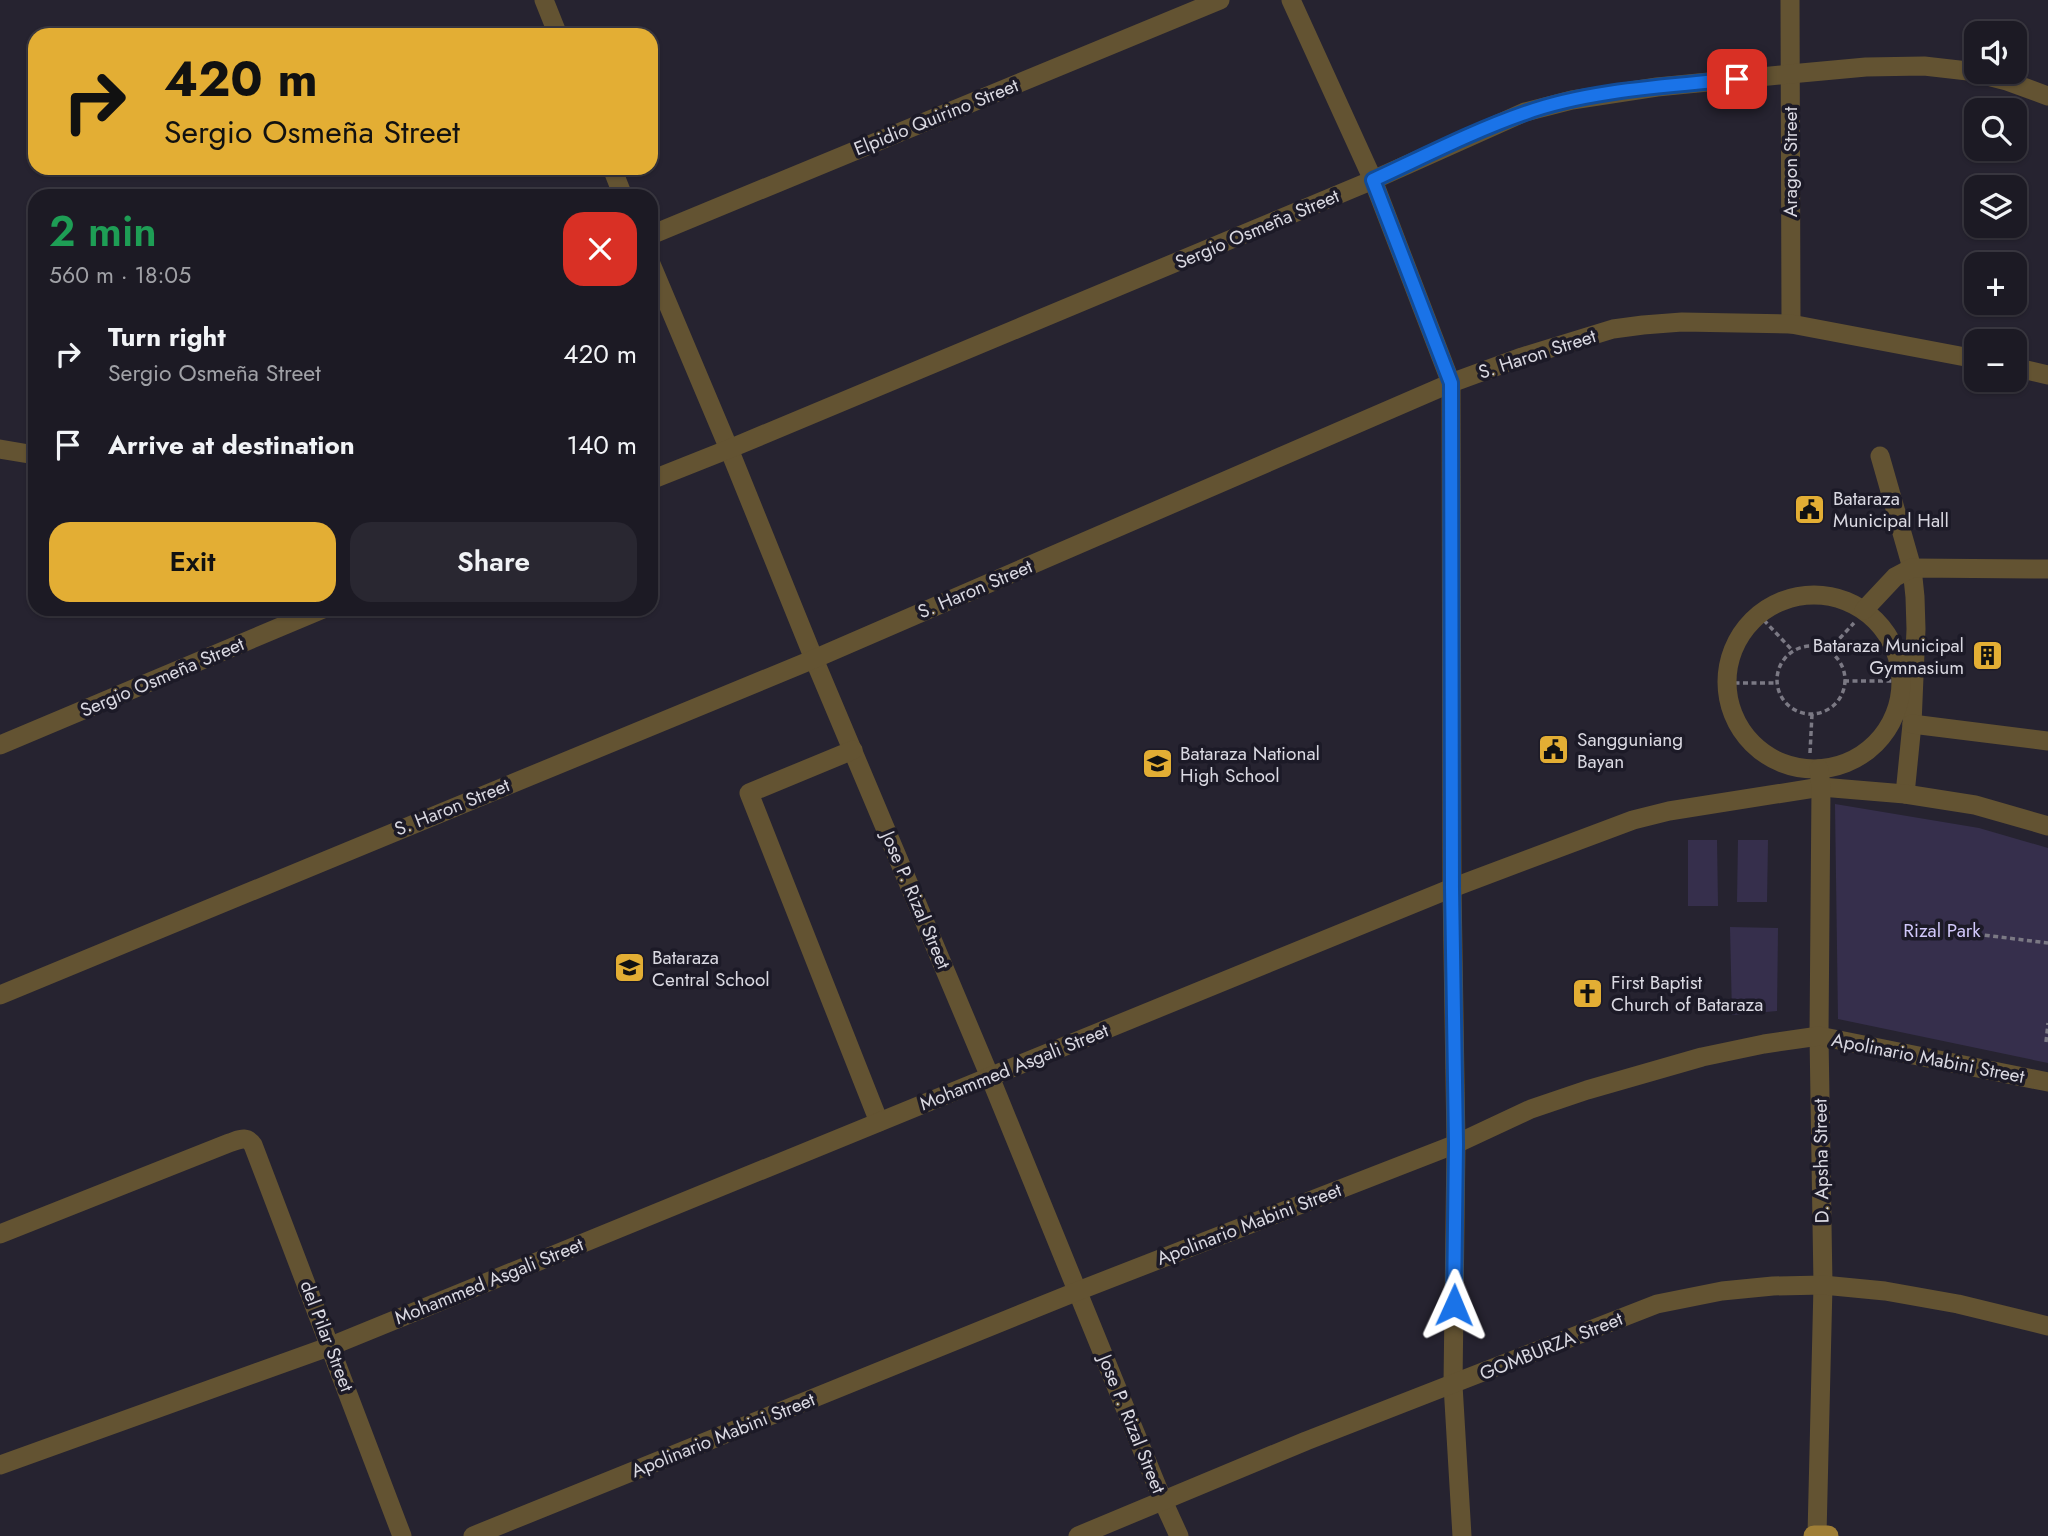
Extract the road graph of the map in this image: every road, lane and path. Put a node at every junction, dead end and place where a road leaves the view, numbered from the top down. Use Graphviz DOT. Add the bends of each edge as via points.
graph roads {
  1 [pos="544,0"];
  2 [pos="1220,0"];
  3 [pos="1292,0"];
  4 [pos="1790,0"];
  5 [pos="555,28"];
  6 [pos="1790,74"];
  7 [pos="2048,96"];
  8 [pos="1373,180"];
  9 [pos="658,232"];
  10 [pos="658,281"];
  11 [pos="1791,324"];
  12 [pos="1964,357"];
  13 [pos="2027,370"];
  14 [pos="2048,375"];
  15 [pos="1451,383"];
  16 [pos="0,449"];
  17 [pos="729,449"];
  18 [pos="28,454"];
  19 [pos="1880,456"];
  20 [pos="658,477"];
  21 [pos="1912,569"];
  22 [pos="2048,569"];
  23 [pos="1864,611"];
  24 [pos="1758,614"];
  25 [pos="306,616"];
  26 [pos="1828,651"];
  27 [pos="1793,652"];
  28 [pos="814,659"];
  29 [pos="1844,681"];
  30 [pos="1902,681"];
  31 [pos="1727,683"];
  32 [pos="1777,683"];
  33 [pos="1812,714"];
  34 [pos="1912,724"];
  35 [pos="2048,741"];
  36 [pos="0,744"];
  37 [pos="853,750"];
  38 [pos="1817,775"];
  39 [pos="1905,794"];
  40 [pos="2048,827"];
  41 [pos="1452,888"];
  42 [pos="1951,931"];
  43 [pos="2048,943"];
  44 [pos="0,995"];
  45 [pos="2048,1023"];
  46 [pos="1819,1035"];
  47 [pos="2046,1042"];
  48 [pos="990,1077"];
  49 [pos="2048,1082"];
  50 [pos="879,1122"];
  51 [pos="1456,1144"];
  52 [pos="0,1234"];
  53 [pos="1824,1285"];
  54 [pos="1078,1291"];
  55 [pos="2048,1326"];
  56 [pos="331,1346"];
  57 [pos="1453,1385"];
  58 [pos="0,1465"];
  59 [pos="1163,1502"];
  60 [pos="402,1536"];
  61 [pos="473,1536"];
  62 [pos="1078,1536"];
  63 [pos="1179,1536"];
  64 [pos="1461,1536"];
  65 [pos="1815,1536"];
  66 [pos="1828,1536"];
  1 -- 5 [label="street"];
  2 -- 9 [label="street, Elpidio Quirino Street"];
  3 -- 8 [label="street"];
  4 -- 6 [label="street, Aragon Street"];
  6 -- 7 [label="street, Sergio Osmeña Street" via="1924,66 1968,71"];
  6 -- 8 [label="street, Sergio Osmeña Street" via="1572,100 1525,113"];
  6 -- 11 [label="street, Aragon Street"];
  8 -- 15 [label="street"];
  8 -- 17 [label="street, Sergio Osmeña Street"];
  10 -- 17 [label="street, Jose P. Rizal Street"];
  11 -- 12 [label="street, S. Haron Street"];
  11 -- 15 [label="street, S. Haron Street" via="1682,322 1613,329"];
  13 -- 14 [label="street"];
  15 -- 28 [label="street, S. Haron Street"];
  15 -- 41 [label="street"];
  16 -- 18 [label="street"];
  17 -- 20 [label="street, Sergio Osmeña Street"];
  17 -- 28 [label="street, Jose P. Rizal Street"];
  19 -- 21 [label="street"];
  21 -- 22 [label="street"];
  21 -- 23 [label="street" via="1895,577"];
  21 -- 34 [label="street" via="1916,629"];
  23 -- 24 [label="street" via="1841,598 1809,594 1778,602"];
  23 -- 26 [label="path"];
  23 -- 30 [label="street" via="1890,638"];
  24 -- 27 [label="path"];
  24 -- 31 [label="street" via="1734,645"];
  25 -- 36 [label="street, Sergio Osmeña Street"];
  26 -- 27 [label="path" via="1804,647"];
  26 -- 29 [label="path" via="1842,667"];
  27 -- 32 [label="path" via="1784,659"];
  28 -- 37 [label="street, Jose P. Rizal Street"];
  28 -- 44 [label="street, S. Haron Street"];
  29 -- 30 [label="path"];
  29 -- 33 [label="path" via="1838,700"];
  30 -- 38 [label="street" via="1894,718 1875,745"];
  31 -- 32 [label="path"];
  31 -- 38 [label="street" via="1736,723 1751,742 1769,757"];
  32 -- 33 [label="path" via="1790,707"];
  33 -- 38 [label="path"];
  34 -- 35 [label="street"];
  34 -- 39 [label="street"];
  37 -- 48 [label="street, Jose P. Rizal Street"];
  37 -- 50 [label="street" via="749,793"];
  38 -- 39 [label="street, Mohammed Asgali Street"];
  38 -- 41 [label="street, Mohammed Asgali Street" via="1633,820"];
  38 -- 46 [label="street, D. Apsha Street"];
  39 -- 40 [label="street, Mohammed Asgali Street" via="1975,805"];
  41 -- 48 [label="street, Mohammed Asgali Street"];
  41 -- 51 [label="street"];
  42 -- 43 [label="path"];
  45 -- 47 [label="path"];
  46 -- 49 [label="street, Apolinario Mabini Street"];
  46 -- 51 [label="street, Apolinario Mabini Street" via="1702,1057 1587,1090 1531,1109"];
  46 -- 53 [label="street, D. Apsha Street"];
  48 -- 50 [label="street, Mohammed Asgali Street"];
  48 -- 54 [label="street, Jose P. Rizal Street"];
  50 -- 56 [label="street, Mohammed Asgali Street"];
  51 -- 54 [label="street, Apolinario Mabini Street"];
  51 -- 57 [label="street"];
  52 -- 56 [label="street, del Pilar Street" via="247,1139"];
  53 -- 55 [label="street, GOMBURZA Street" via="1958,1304"];
  53 -- 57 [label="street, GOMBURZA Street" via="1722,1291 1657,1304"];
  53 -- 65 [label="street, D. Apsha Street"];
  54 -- 59 [label="street, Jose P. Rizal Street"];
  54 -- 61 [label="street, Apolinario Mabini Street"];
  56 -- 58 [label="street, Mohammed Asgali Street"];
  56 -- 60 [label="street, del Pilar Street"];
  57 -- 59 [label="street, GOMBURZA Street"];
  57 -- 64 [label="street"];
  59 -- 62 [label="street, GOMBURZA Street"];
  59 -- 63 [label="street, Jose P. Rizal Street"];
  65 -- 66 [label="main road"];
}
